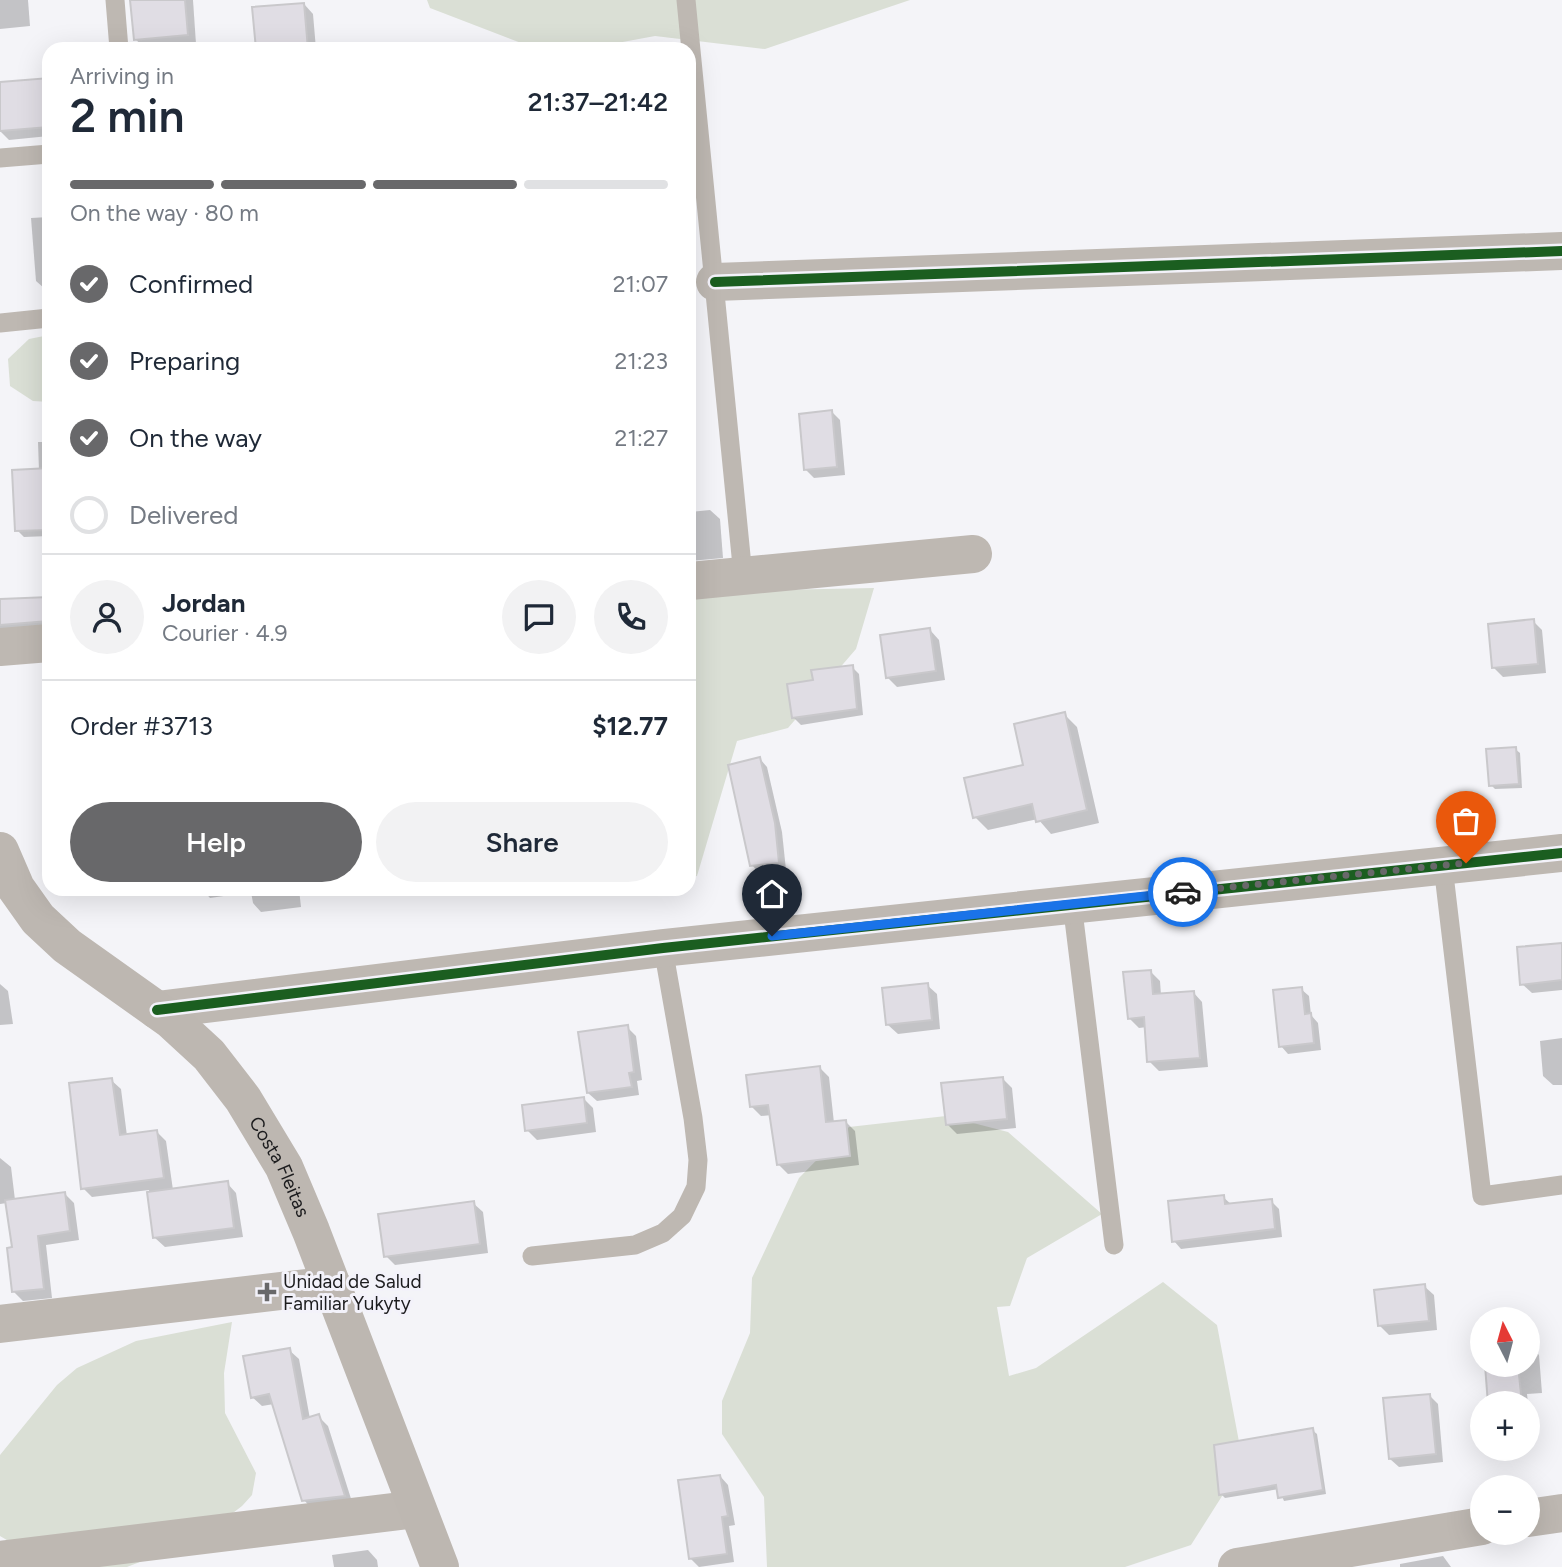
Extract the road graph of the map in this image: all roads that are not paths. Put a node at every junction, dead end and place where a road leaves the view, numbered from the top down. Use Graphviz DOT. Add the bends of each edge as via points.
graph roads {
  1 [pos="115,0"];
  2 [pos="686,0"];
  3 [pos="118,42"];
  4 [pos="690,42"];
  5 [pos="696,97"];
  6 [pos="42,156"];
  7 [pos="0,159"];
  8 [pos="1562,251"];
  9 [pos="715,282"];
  10 [pos="42,319"];
  11 [pos="0,323"];
  12 [pos="973,554"];
  13 [pos="743,576"];
  14 [pos="696,580"];
  15 [pos="42,644"];
  16 [pos="0,647"];
  17 [pos="0,851"];
  18 [pos="1562,853"];
  19 [pos="1443,866"];
  20 [pos="1072,903"];
  21 [pos="663,948"];
  22 [pos="157,1010"];
  23 [pos="1562,1185"];
  24 [pos="1114,1245"];
  25 [pos="533,1256"];
  26 [pos="332,1285"];
  27 [pos="0,1324"];
  28 [pos="417,1509"];
  29 [pos="1562,1513"];
  30 [pos="1540,1516"];
  31 [pos="1470,1528"];
  32 [pos="0,1560"];
  33 [pos="440,1567"];
  34 [pos="1237,1567"];
  1 -- 3 [label="lane"];
  2 -- 4 [label="lane"];
  5 -- 9 [label="lane"];
  6 -- 7 [label="lane"];
  8 -- 9 [label="street"];
  9 -- 13 [label="lane"];
  10 -- 11 [label="lane"];
  12 -- 13 [label="street"];
  13 -- 14 [label="street"];
  15 -- 16 [label="street"];
  17 -- 22 [label="main road, Costa Fleitas" via="16,888 38,919 67,946"];
  18 -- 19 [label="street"];
  19 -- 20 [label="street"];
  19 -- 23 [label="lane" via="1482,1196"];
  20 -- 21 [label="street"];
  20 -- 24 [label="lane"];
  21 -- 22 [label="street"];
  21 -- 25 [label="lane" via="694,1118 696,1187 682,1216 663,1233 635,1245"];
  22 -- 26 [label="main road, Costa Fleitas" via="209,1055 243,1099 284,1167"];
  26 -- 27 [label="street"];
  26 -- 28 [label="main road, Costa Fleitas"];
  28 -- 32 [label="street"];
  28 -- 33 [label="main road, Costa Fleitas"];
  29 -- 30 [label="street"];
  31 -- 34 [label="street"];
}
